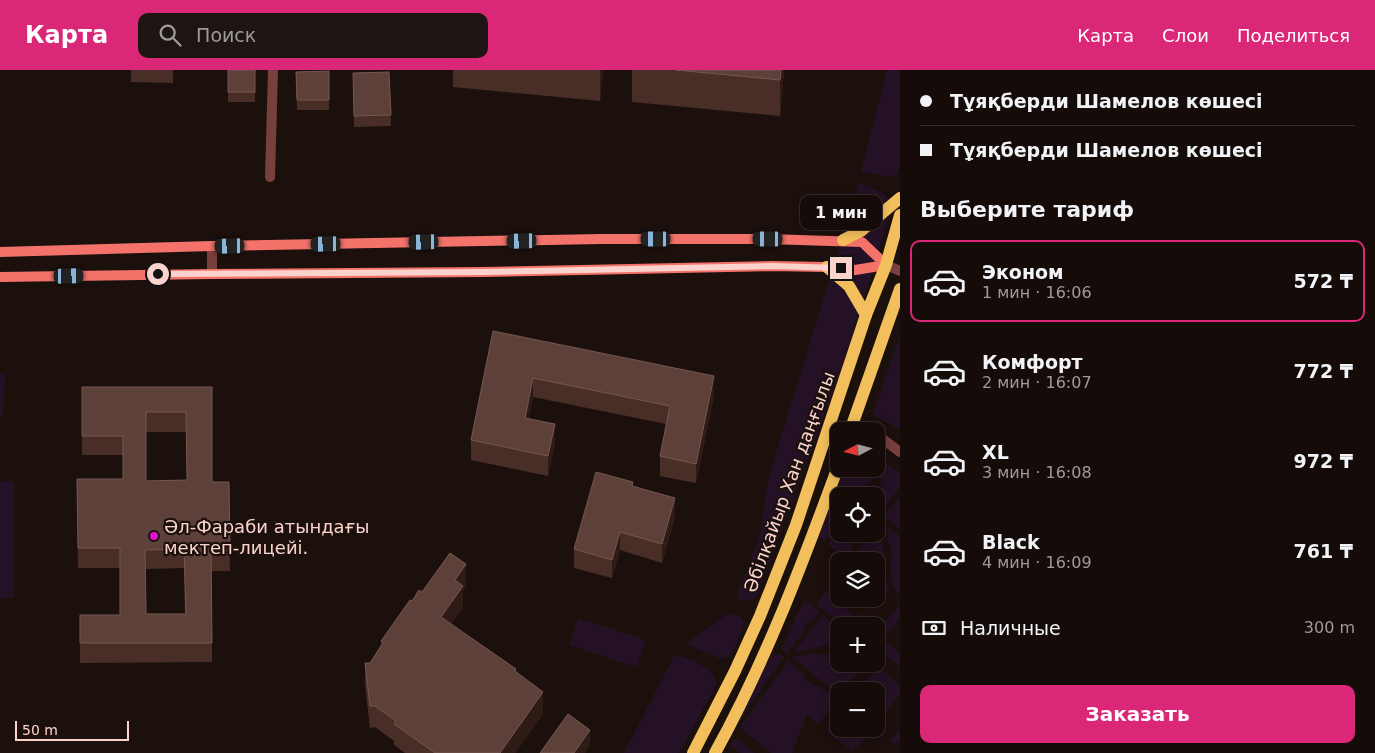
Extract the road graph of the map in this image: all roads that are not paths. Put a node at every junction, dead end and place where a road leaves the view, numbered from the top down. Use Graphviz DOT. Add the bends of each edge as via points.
graph roads {
  1 [pos="273,70"];
  2 [pos="270,177"];
  3 [pos="900,198"];
  4 [pos="900,215"];
  5 [pos="843,240"];
  6 [pos="212,246"];
  7 [pos="0,252"];
  8 [pos="886,265"];
  9 [pos="827,267"];
  10 [pos="900,271"];
  11 [pos="212,274"];
  12 [pos="0,277"];
  13 [pos="900,289"];
  14 [pos="866,315"];
  15 [pos="854,422"];
  16 [pos="885,441"];
  17 [pos="900,452"];
  18 [pos="834,478"];
  19 [pos="693,753"];
  20 [pos="715,753"];
  1 -- 2 [label="street"];
  3 -- 5 [label="main road" via="861,231"];
  4 -- 8 [label="main road, Әбілқайыр Хан даңғылы"];
  5 -- 6 [label="street" via="610,239"];
  5 -- 8 [label="street" via="862,242"];
  6 -- 7 [label="street"];
  6 -- 11 [label="street"];
  8 -- 9 [label="street" via="855,270"];
  8 -- 10 [label="street"];
  8 -- 14 [label="main road, Әбілқайыр Хан даңғылы"];
  9 -- 11 [label="street"];
  9 -- 14 [label="main road" via="849,286"];
  11 -- 12 [label="street"];
  13 -- 15 [label="main road"];
  14 -- 19 [label="main road, Әбілқайыр Хан даңғылы" via="796,526 757,624"];
  16 -- 17 [label="street"];
  18 -- 20 [label="main road" via="754,677"];
}
